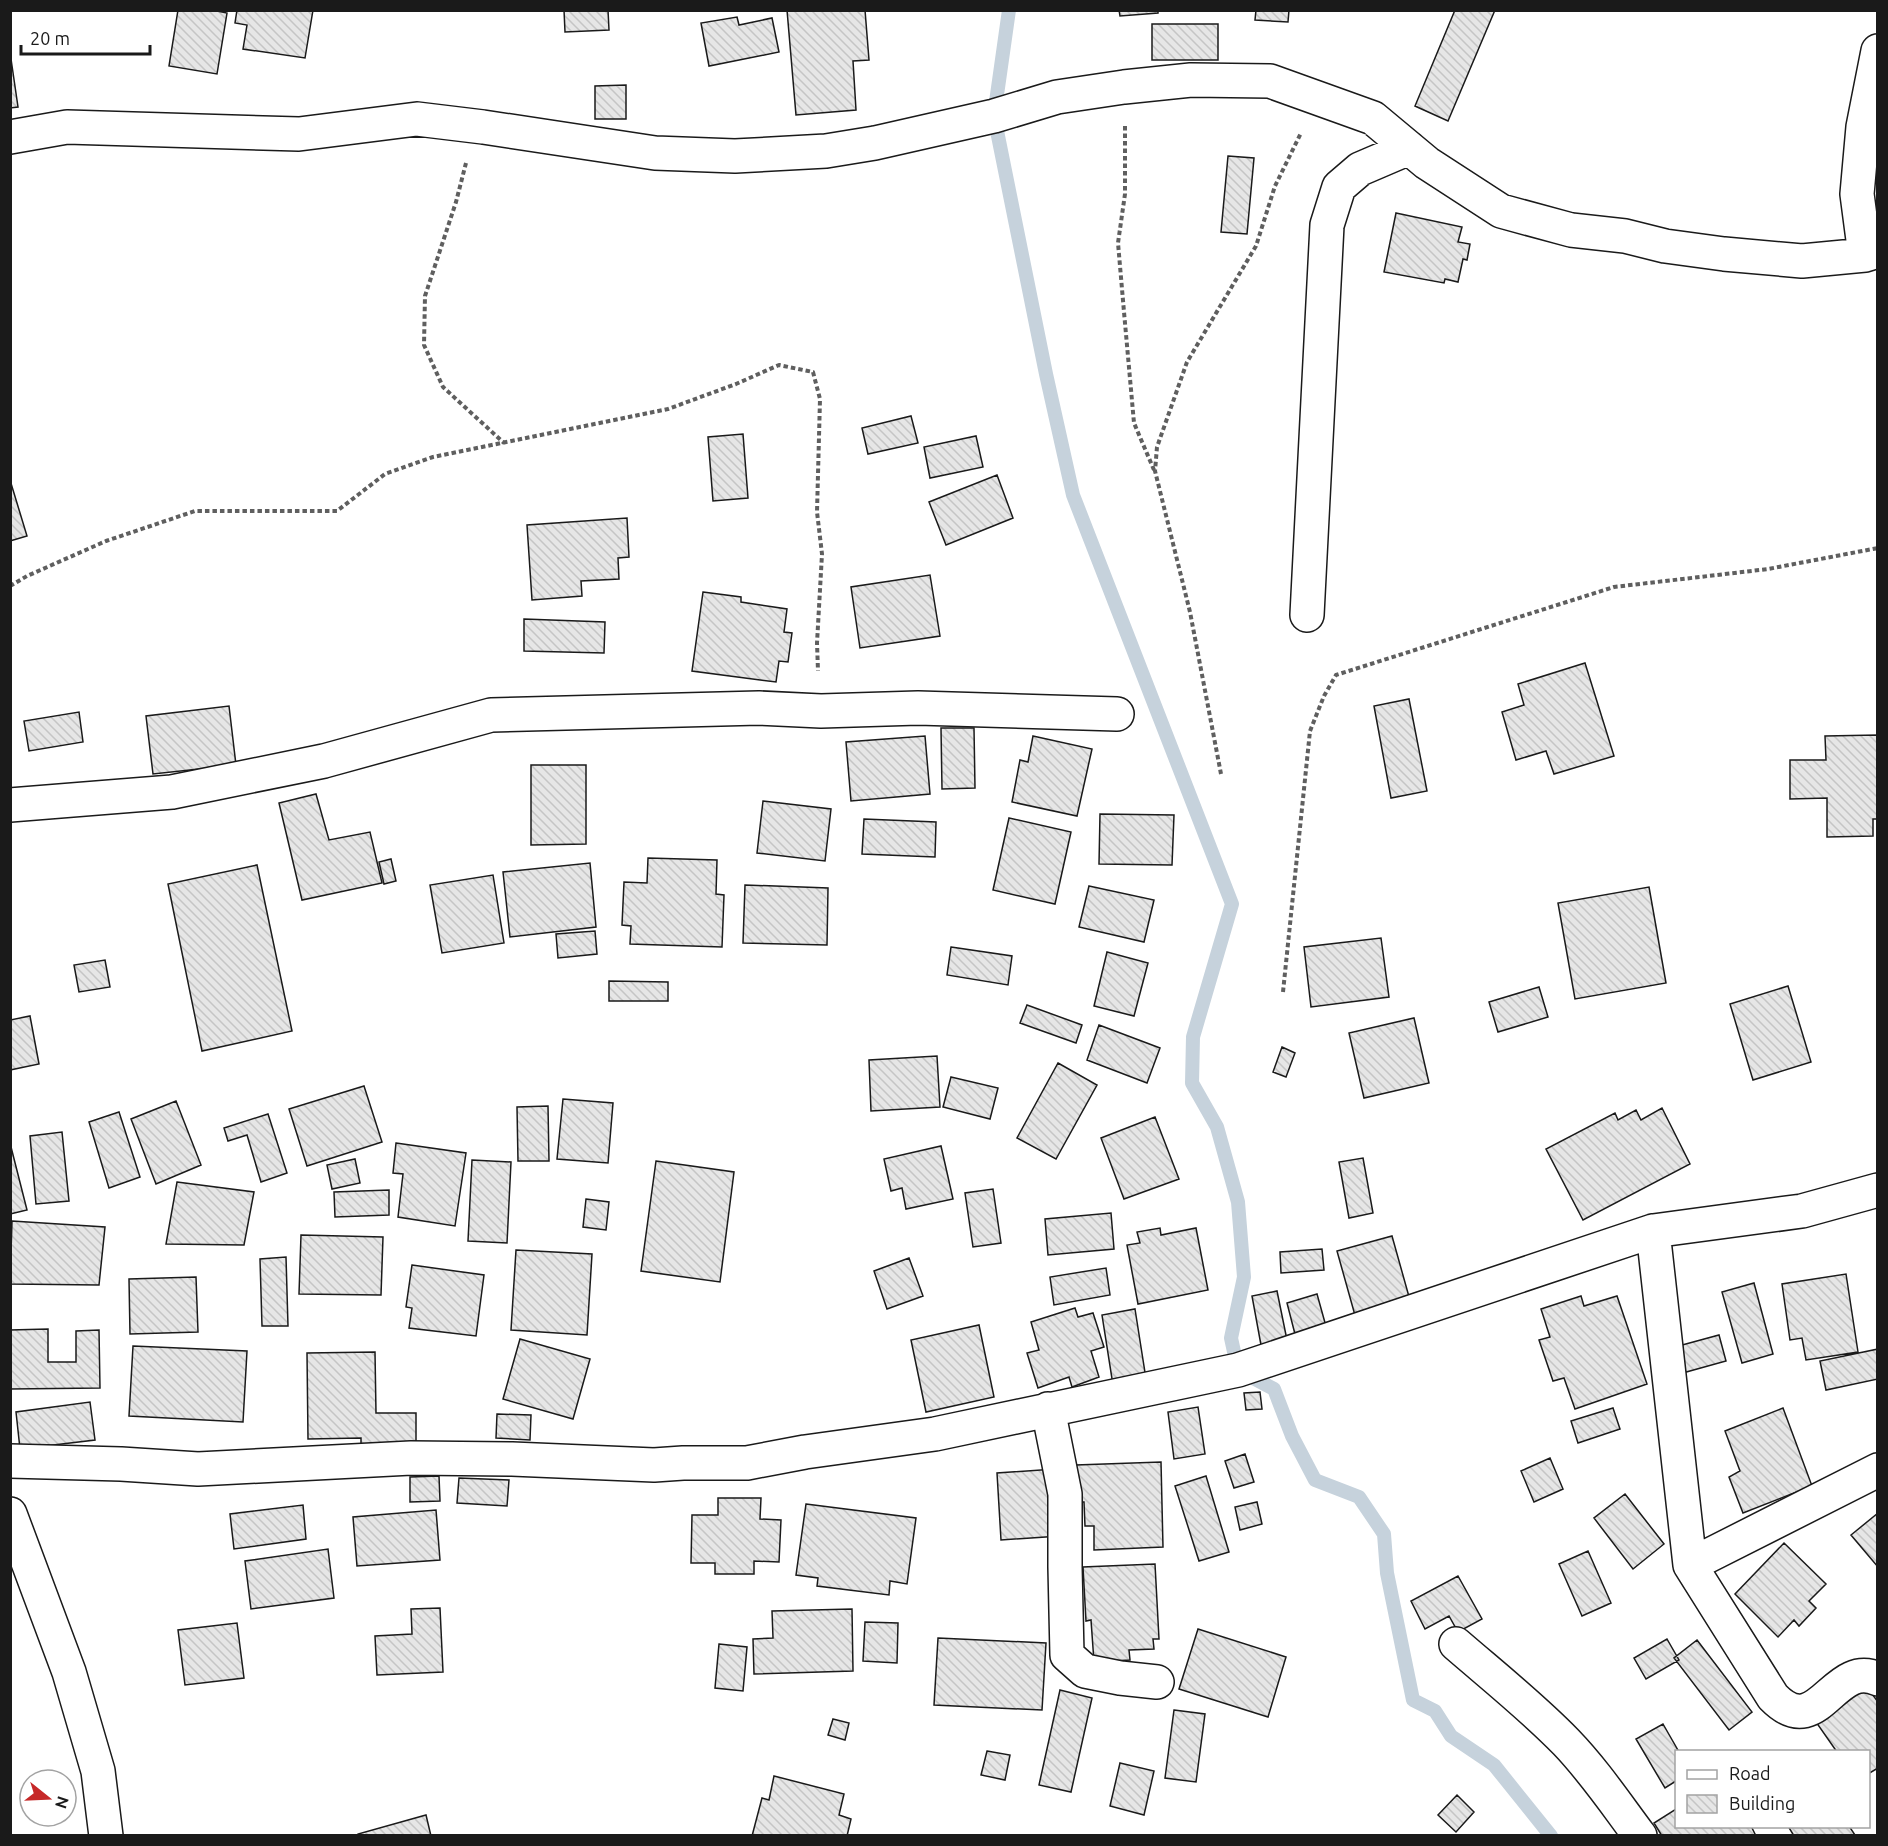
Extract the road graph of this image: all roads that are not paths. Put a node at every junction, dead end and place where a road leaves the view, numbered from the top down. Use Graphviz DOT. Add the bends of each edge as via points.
graph roads {
  1 [pos="1878,51"];
  2 [pos="10,136"];
  3 [pos="1409,148"];
  4 [pos="1871,253"];
  5 [pos="1307,615"];
  6 [pos="1117,714"];
  7 [pos="10,805"];
  8 [pos="1878,1190"];
  9 [pos="1653,1231"];
  10 [pos="1048,1409"];
  11 [pos="10,1461"];
  12 [pos="1878,1470"];
  13 [pos="10,1514"];
  14 [pos="1690,1565"];
  15 [pos="1456,1644"];
  16 [pos="1878,1679"];
  17 [pos="1157,1682"];
  18 [pos="106,1836"];
  19 [pos="1640,1836"];
  1 -- 4 [label="street" via="1863,127 1857,194"];
  2 -- 3 [label="street" via="66,126 299,134 417,119 655,153 735,156 826,151 875,143 1057,97 1191,80 1270,81 1373,118"];
  3 -- 4 [label="street" via="1446,177 1501,211 1571,230 1724,254 1802,261"];
  3 -- 5 [label="street" via="1360,169 1339,187 1327,225"];
  6 -- 7 [label="street" via="759,708 491,716 324,760 172,792"];
  8 -- 9 [label="street" via="1802,1211"];
  9 -- 10 [label="street" via="1238,1370"];
  9 -- 14 [label="street"];
  10 -- 11 [label="street" via="935,1434 747,1463 654,1465 411,1458 198,1469"];
  10 -- 17 [label="street" via="1065,1494 1067,1655 1085,1671"];
  12 -- 14 [label="street"];
  13 -- 18 [label="street" via="72,1683 98,1771"];
  14 -- 16 [label="street" via="1773,1697 1784,1708 1800,1713 1810,1709 1852,1677"];
  15 -- 19 [label="street" via="1566,1742"];
}
